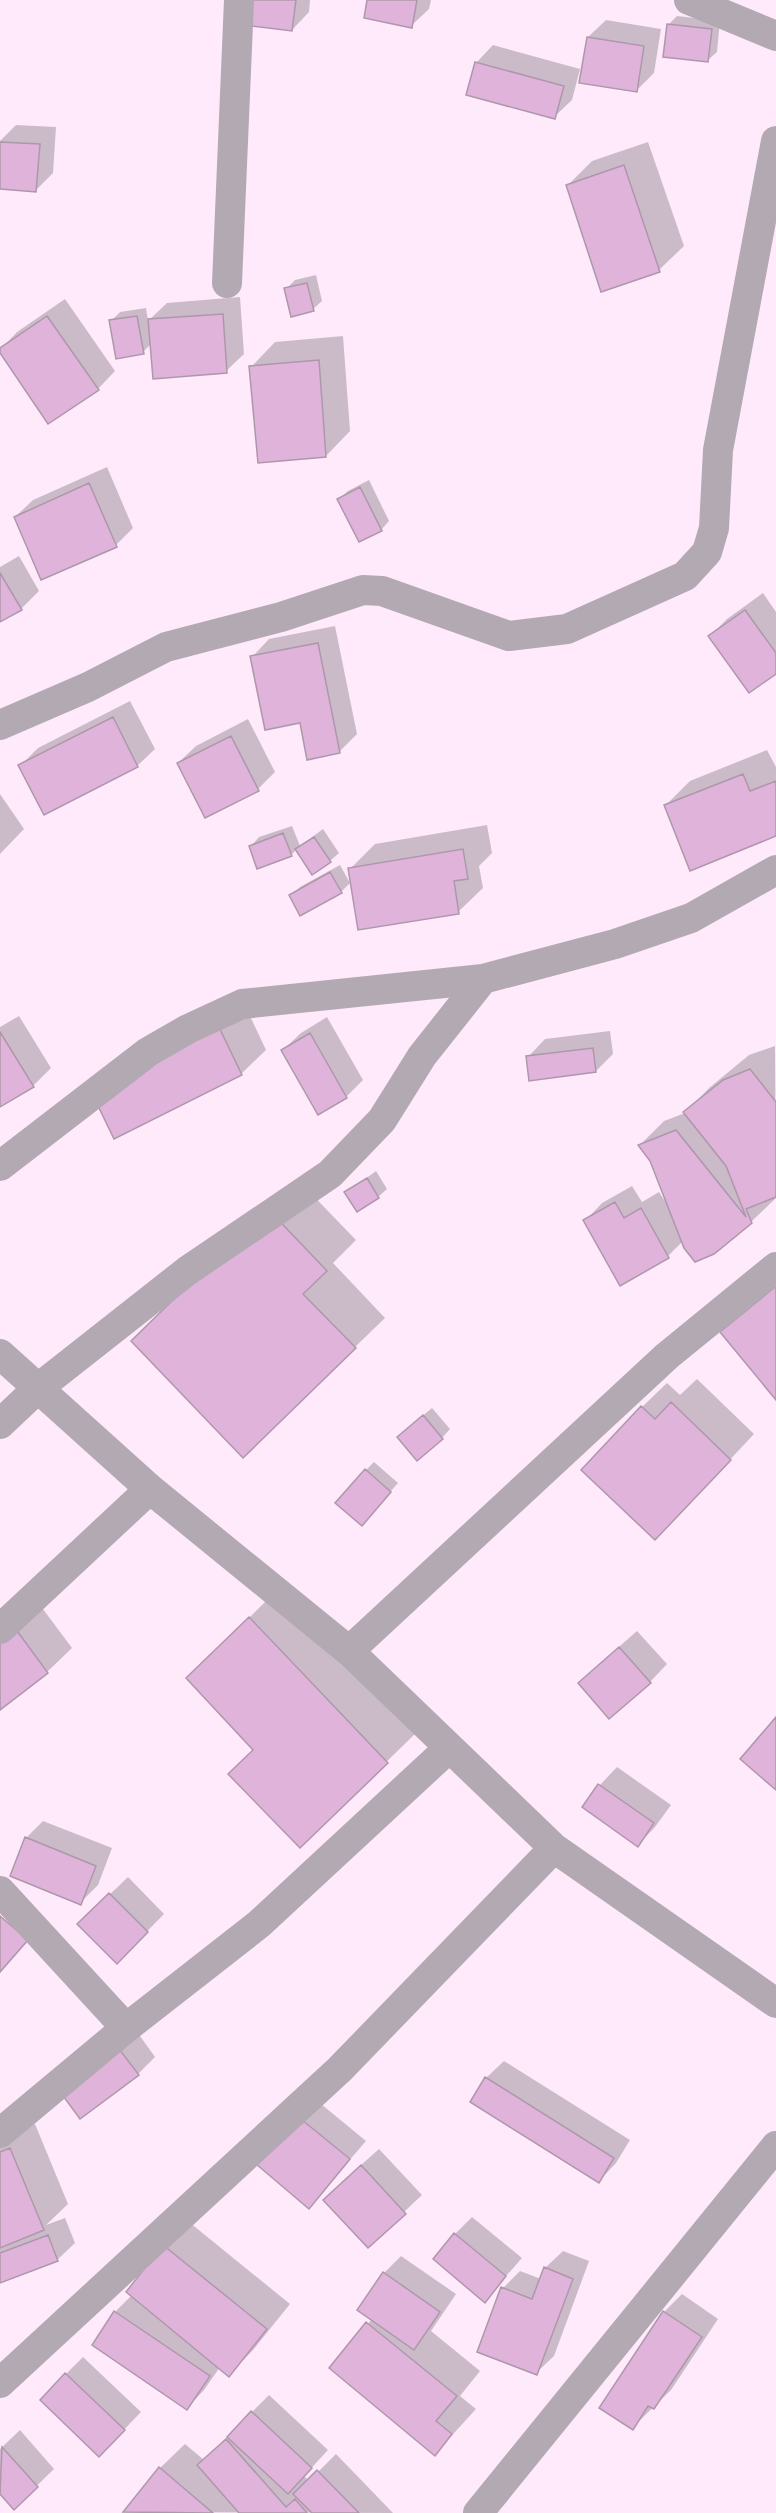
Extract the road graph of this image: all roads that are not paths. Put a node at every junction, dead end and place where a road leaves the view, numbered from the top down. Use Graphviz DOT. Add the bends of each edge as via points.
graph roads {
  1 [pos="239,0"];
  2 [pos="689,0"];
  3 [pos="776,36"];
  4 [pos="776,141"];
  5 [pos="227,283"];
  6 [pos="0,725"];
  7 [pos="776,870"];
  8 [pos="483,980"];
  9 [pos="0,1166"];
  10 [pos="776,1267"];
  11 [pos="0,1354"];
  12 [pos="36,1389"];
  13 [pos="0,1424"];
  14 [pos="150,1489"];
  15 [pos="0,1629"];
  16 [pos="349,1651"];
  17 [pos="449,1748"];
  18 [pos="554,1848"];
  19 [pos="0,1891"];
  20 [pos="776,2003"];
  21 [pos="126,2028"];
  22 [pos="0,2133"];
  23 [pos="776,2146"];
  24 [pos="0,2383"];
  25 [pos="478,2513"];
  1 -- 5 [label="street"];
  2 -- 3 [label="street"];
  4 -- 6 [label="street" via="718,450 714,528 707,552 685,576 567,629 509,636 382,591 363,590 281,617 166,647 88,687"];
  7 -- 8 [label="street" via="692,918 615,944"];
  8 -- 9 [label="street" via="242,1004 148,1052"];
  8 -- 12 [label="street" via="422,1056 382,1120 330,1174 187,1271"];
  10 -- 16 [label="street" via="667,1356"];
  11 -- 12 [label="street"];
  12 -- 13 [label="street"];
  12 -- 14 [label="street"];
  14 -- 15 [label="street"];
  14 -- 16 [label="street"];
  16 -- 17 [label="street"];
  17 -- 18 [label="street"];
  17 -- 21 [label="street" via="259,1924"];
  18 -- 20 [label="street"];
  18 -- 24 [label="street" via="340,2069"];
  19 -- 21 [label="street"];
  21 -- 22 [label="street"];
  23 -- 25 [label="street"];
}
